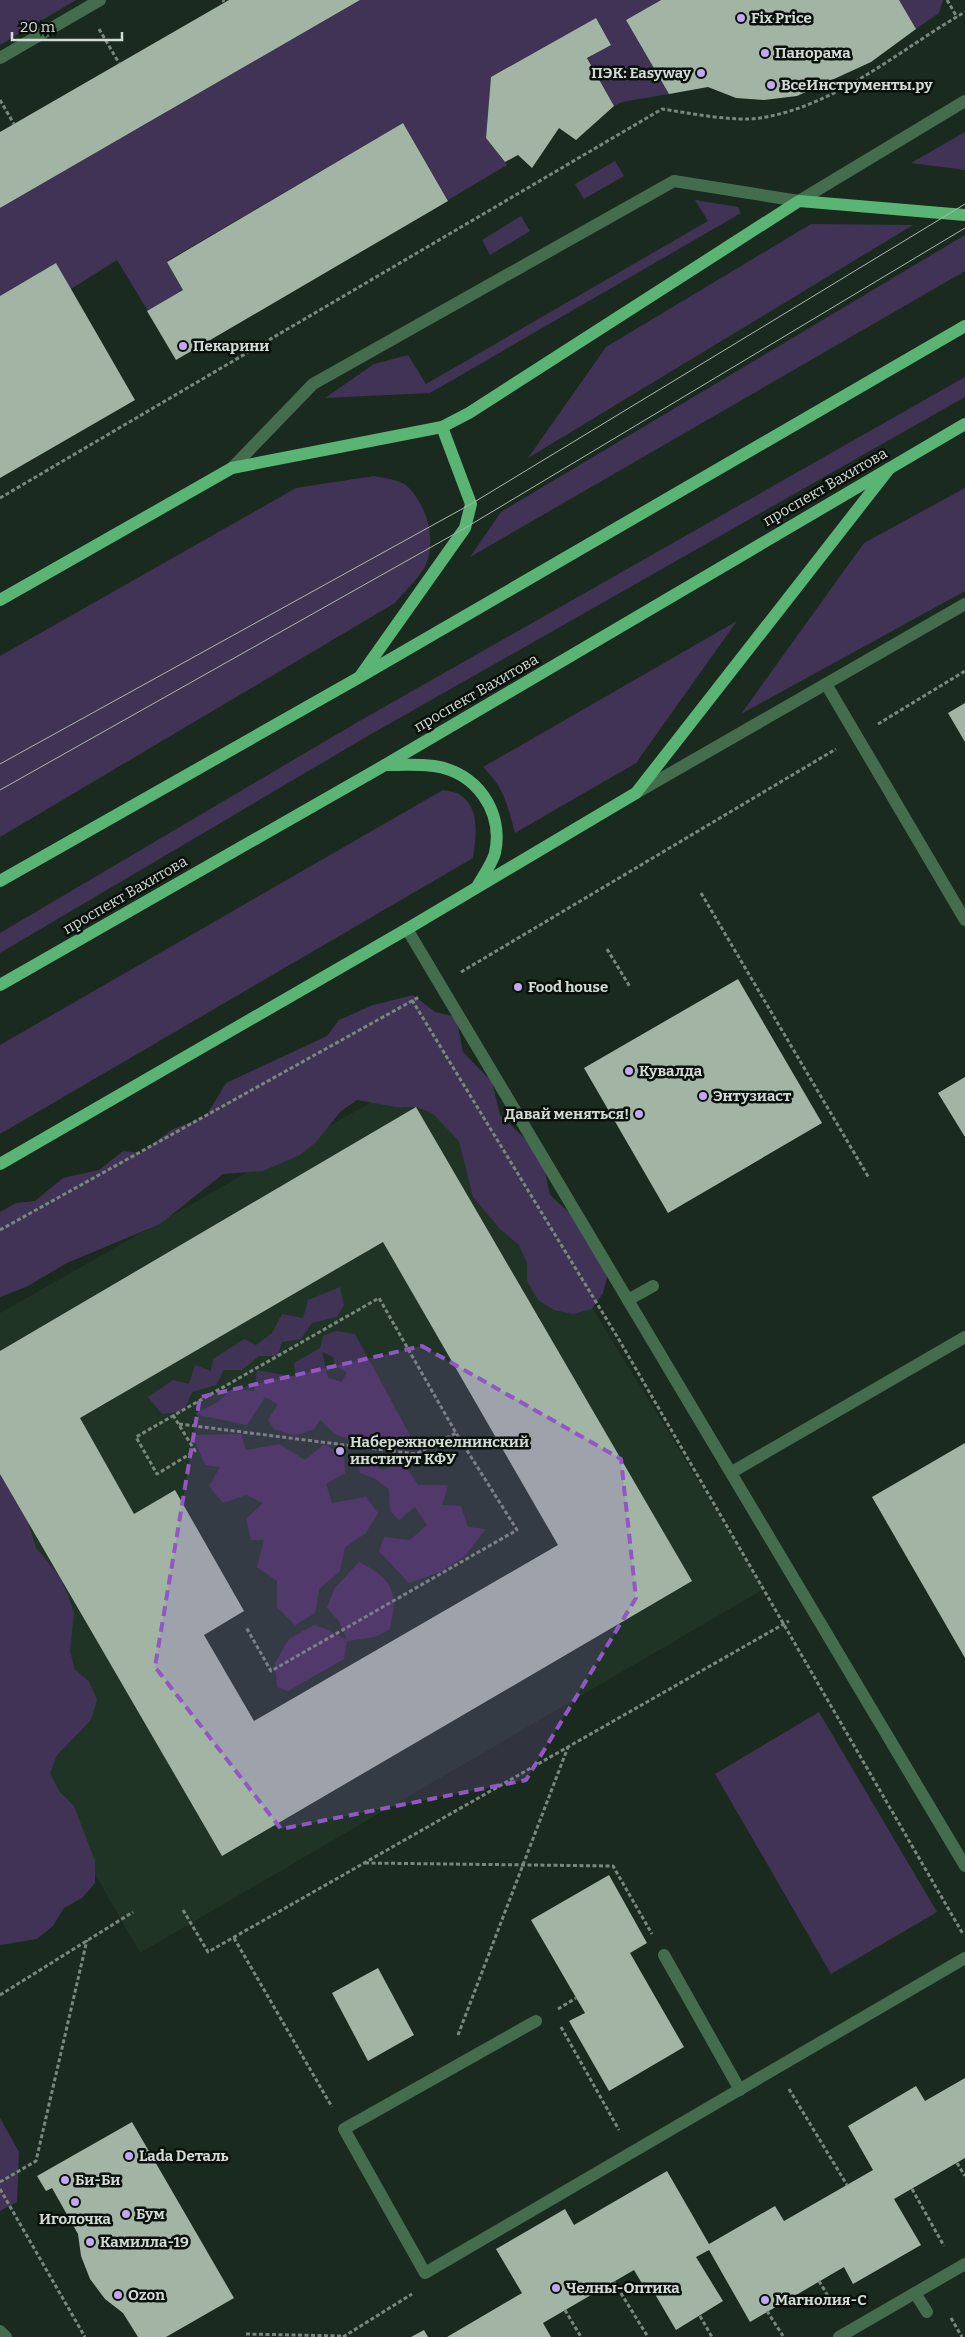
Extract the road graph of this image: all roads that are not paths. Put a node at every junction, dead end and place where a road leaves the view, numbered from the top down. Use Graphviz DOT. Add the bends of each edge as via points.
graph roads {
  1 [pos="100,0"];
  2 [pos="0,58"];
  3 [pos="965,101"];
  4 [pos="799,201"];
  5 [pos="965,215"];
  6 [pos="965,326"];
  7 [pos="965,424"];
  8 [pos="442,427"];
  9 [pos="232,468"];
  10 [pos="888,469"];
  11 [pos="0,600"];
  12 [pos="965,604"];
  13 [pos="358,678"];
  14 [pos="826,684"];
  15 [pos="384,765"];
  16 [pos="636,793"];
  17 [pos="0,881"];
  18 [pos="477,888"];
  19 [pos="965,920"];
  20 [pos="407,929"];
  21 [pos="0,985"];
  22 [pos="0,1164"];
  23 [pos="653,1286"];
  24 [pos="628,1300"];
  25 [pos="965,1337"];
  26 [pos="732,1472"];
  27 [pos="965,1866"];
  28 [pos="664,1955"];
  29 [pos="965,1958"];
  30 [pos="536,2021"];
  31 [pos="740,2090"];
  32 [pos="965,2264"];
  33 [pos="915,2294"];
  34 [pos="927,2312"];
  35 [pos="0,2331"];
  36 [pos="6,2337"];
  37 [pos="839,2337"];
  1 -- 2 [label="street"];
  3 -- 4 [label="street"];
  4 -- 5 [label="main road"];
  4 -- 8 [label="main road" via="469,413"];
  4 -- 9 [label="street" via="674,181 313,384"];
  6 -- 13 [label="main road"];
  7 -- 10 [label="main road, проспект Вахитова"];
  8 -- 9 [label="main road"];
  8 -- 13 [label="main road" via="471,504 465,528"];
  9 -- 11 [label="main road"];
  10 -- 15 [label="main road, проспект Вахитова"];
  10 -- 16 [label="main road"];
  12 -- 14 [label="street"];
  13 -- 17 [label="main road"];
  14 -- 16 [label="street"];
  14 -- 19 [label="street"];
  15 -- 18 [label="main road" via="435,766 464,776 486,797 496,826 494,854"];
  15 -- 21 [label="main road, проспект Вахитова"];
  16 -- 18 [label="main road"];
  18 -- 20 [label="main road"];
  20 -- 22 [label="main road"];
  20 -- 24 [label="street"];
  23 -- 24 [label="street"];
  24 -- 26 [label="street"];
  25 -- 26 [label="street"];
  26 -- 27 [label="street"];
  28 -- 31 [label="street"];
  29 -- 31 [label="street"];
  30 -- 31 [label="street" via="344,2129 426,2273"];
  32 -- 33 [label="street"];
  33 -- 34 [label="street"];
  33 -- 37 [label="street"];
  35 -- 36 [label="street"];
}
